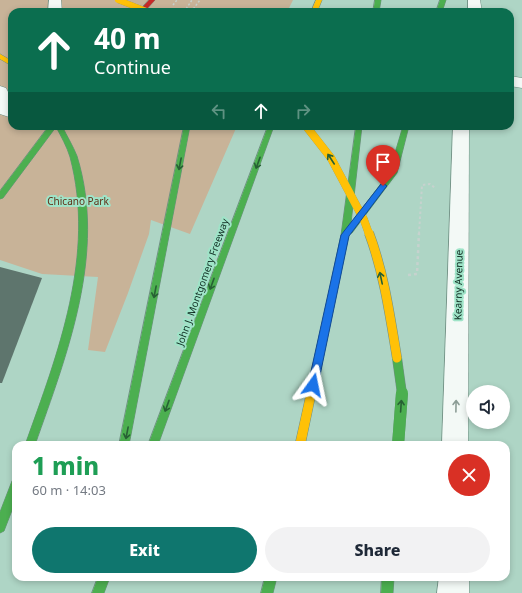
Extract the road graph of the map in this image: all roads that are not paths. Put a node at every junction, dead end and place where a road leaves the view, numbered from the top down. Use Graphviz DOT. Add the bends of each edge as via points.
graph roads {
  1 [pos="118,0"];
  2 [pos="152,0"];
  3 [pos="139,8"];
  4 [pos="145,8"];
  5 [pos="0,91"];
  6 [pos="8,112"];
  7 [pos="50,130"];
  8 [pos="61,130"];
  9 [pos="186,130"];
  10 [pos="270,130"];
  11 [pos="309,130"];
  12 [pos="358,130"];
  13 [pos="405,130"];
  14 [pos="461,130"];
  15 [pos="0,196"];
  16 [pos="345,235"];
  17 [pos="31,441"];
  18 [pos="125,441"];
  19 [pos="154,441"];
  20 [pos="301,441"];
  21 [pos="398,441"];
  22 [pos="455,441"];
  23 [pos="12,496"];
  24 [pos="0,527"];
  25 [pos="98,581"];
  26 [pos="102,581"];
  27 [pos="270,581"];
  28 [pos="388,581"];
  29 [pos="454,581"];
  30 [pos="96,593"];
  31 [pos="267,593"];
  32 [pos="387,593"];
  33 [pos="453,593"];
  1 -- 3 [label="main road, bridge"];
  2 -- 4 [label="main road"];
  5 -- 6 [label="street" via="4,108"];
  7 -- 15 [label="main road"];
  8 -- 17 [label="main road" via="72,156 80,189 82,270 63,351"];
  9 -- 18 [label="main road, one-way"];
  10 -- 19 [label="main road, John J. Montgomery Freeway, one-way"];
  21 -- 11 [label="main road, one-way, bridge" via="402,393 376,252 364,220 346,185 331,158"];
  12 -- 16 [label="main road"];
  13 -- 16 [label="main road" via="393,173"];
  22 -- 14 [label="street, Kearny Avenue, one-way"];
  16 -- 20 [label="main road"];
  23 -- 24 [label="main road"];
  25 -- 30 [label="main road"];
  26 -- 30 [label="main road"];
  27 -- 31 [label="main road"];
  28 -- 32 [label="main road"];
  29 -- 33 [label="street"];
}
